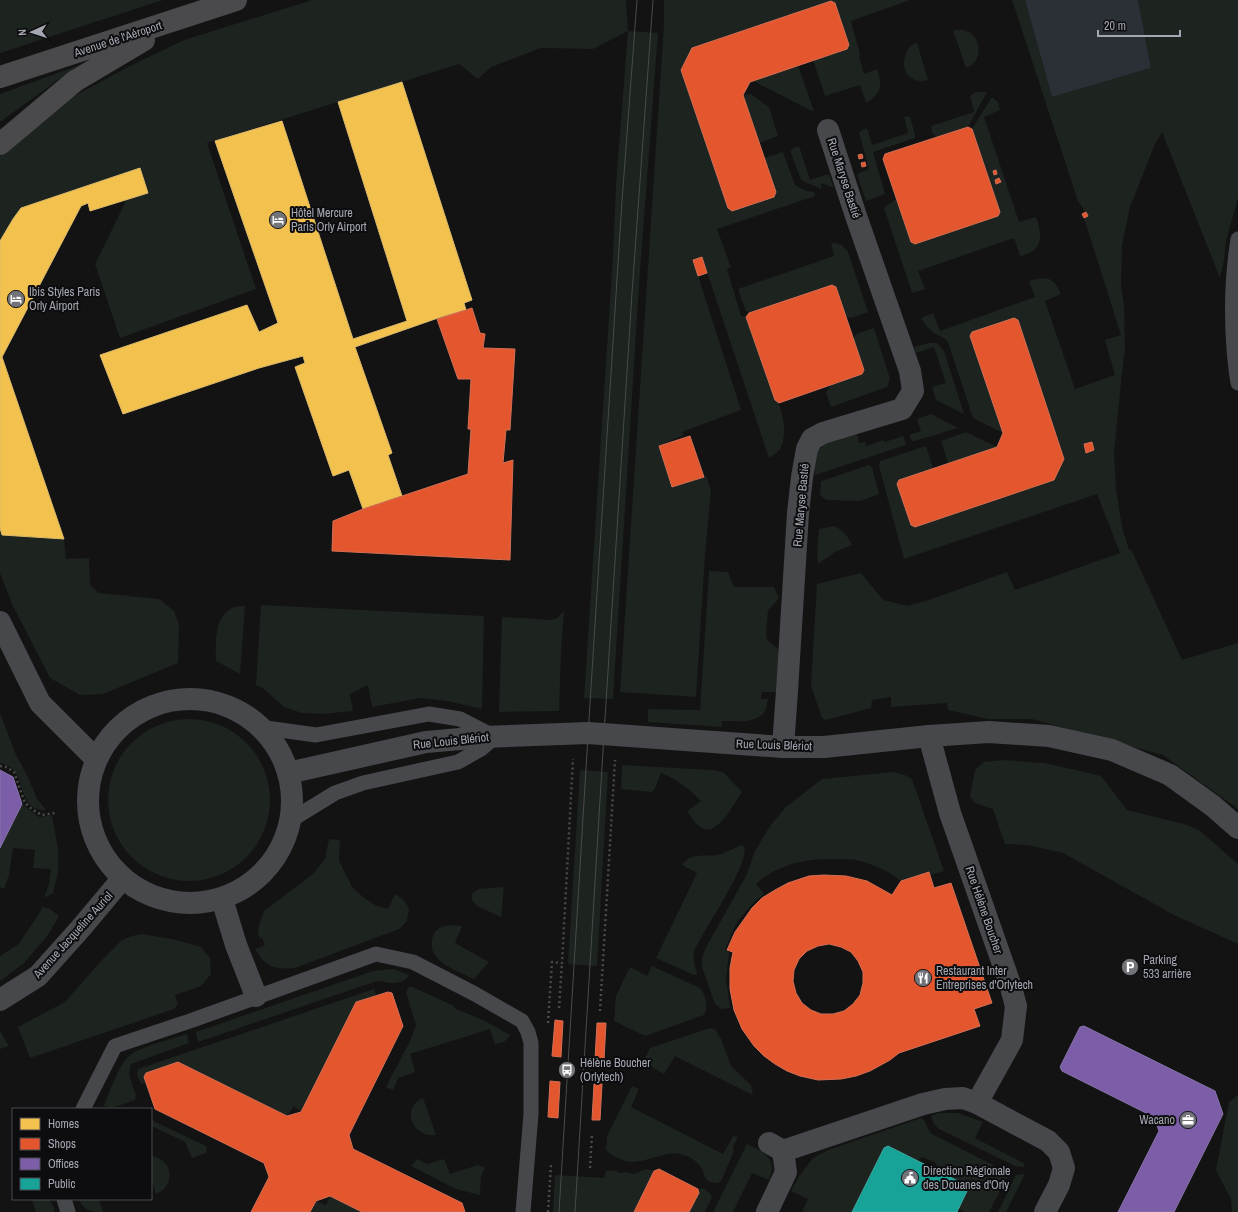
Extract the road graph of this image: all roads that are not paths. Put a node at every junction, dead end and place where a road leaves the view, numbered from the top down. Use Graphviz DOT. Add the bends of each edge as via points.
graph roads {
  1 [pos="236,0"];
  2 [pos="178,19"];
  3 [pos="0,77"];
  4 [pos="828,130"];
  5 [pos="0,144"];
  6 [pos="1238,239"];
  7 [pos="1238,383"];
  8 [pos="0,622"];
  9 [pos="259,727"];
  10 [pos="929,736"];
  11 [pos="495,737"];
  12 [pos="783,747"];
  13 [pos="96,758"];
  14 [pos="288,773"];
  15 [pos="291,820"];
  16 [pos="1238,828"];
  17 [pos="122,879"];
  18 [pos="222,899"];
  19 [pos="256,996"];
  20 [pos="0,1000"];
  21 [pos="977,1103"];
  22 [pos="84,1108"];
  23 [pos="64,1200"];
  24 [pos="68,1212"];
  25 [pos="523,1212"];
  26 [pos="767,1212"];
  27 [pos="1045,1212"];
  1 -- 2 [label="highway, Avenue de l'Aéroport"];
  2 -- 3 [label="highway, Avenue de l'Aéroport"];
  2 -- 5 [label="highway" via="75,81"];
  4 -- 12 [label="street, Rue Maryse Bastié" via="910,371 913,391 902,409 823,433 812,439 807,449 798,513"];
  6 -- 7 [label="lane" via="1232,298 1232,330"];
  8 -- 13 [label="street" via="40,703"];
  9 -- 11 [label="lane" via="316,735 429,714 460,719"];
  9 -- 13 [label="street" via="242,713 218,700 191,697 172,700 141,711 114,731"];
  9 -- 14 [label="street" via="271,738"];
  10 -- 12 [label="street, Rue Louis Blériot" via="824,747"];
  10 -- 16 [label="street, Rue Louis Blériot" via="989,732 1049,736 1112,750 1170,775"];
  10 -- 21 [label="street, Rue Hélène Boucher" via="950,813 1016,1006 1012,1040"];
  11 -- 12 [label="street, Rue Louis Blériot" via="588,733"];
  11 -- 14 [label="street, Rue Louis Blériot" via="426,742"];
  11 -- 15 [label="lane" via="481,750 458,762 363,783 335,793"];
  13 -- 17 [label="street" via="88,790 89,823 101,854"];
  14 -- 15 [label="street" via="292,803"];
  15 -- 18 [label="street" via="275,859 252,883"];
  17 -- 18 [label="street" via="153,898 189,904"];
  17 -- 20 [label="street, Avenue Jacqueline Auriol" via="38,976"];
  18 -- 19 [label="street" via="236,945"];
  19 -- 22 [label="lane" via="115,1046"];
  19 -- 25 [label="lane" via="376,954 413,962 522,1021 531,1043 532,1087"];
  21 -- 26 [label="street" via="963,1098 945,1099 776,1147 786,1172"];
  21 -- 27 [label="street" via="1048,1141 1059,1152 1064,1168 1059,1185"];
  23 -- 24 [label="lane"];
}
